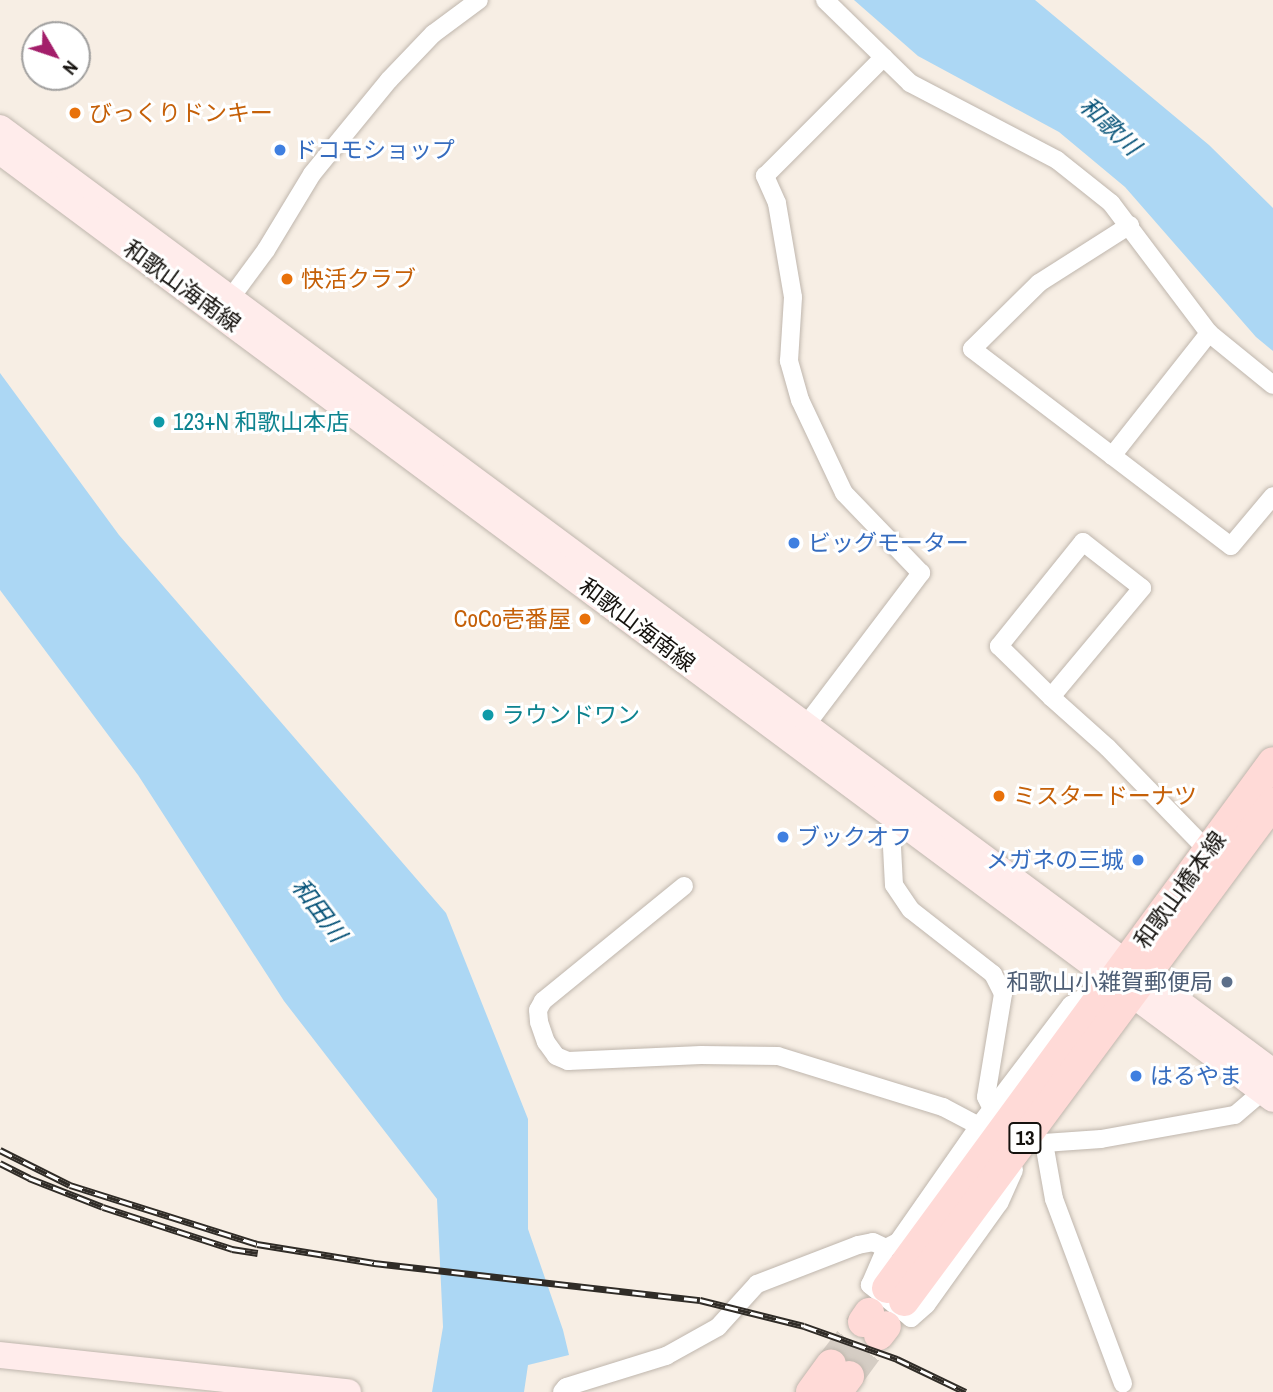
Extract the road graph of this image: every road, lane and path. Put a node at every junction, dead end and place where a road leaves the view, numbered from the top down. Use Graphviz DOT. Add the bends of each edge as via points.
graph roads {
  1 [pos="479,0"];
  2 [pos="825,0"];
  3 [pos="884,57"];
  4 [pos="0,128"];
  5 [pos="0,151"];
  6 [pos="1130,225"];
  7 [pos="225,306"];
  8 [pos="1209,333"];
  9 [pos="1273,385"];
  10 [pos="1112,456"];
  11 [pos="1273,496"];
  12 [pos="1051,697"];
  13 [pos="800,734"];
  14 [pos="1273,762"];
  15 [pos="1273,803"];
  16 [pos="903,811"];
  17 [pos="1208,851"];
  18 [pos="684,886"];
  19 [pos="1130,978"];
  20 [pos="1271,1086"];
  21 [pos="992,1109"];
  22 [pos="979,1126"];
  23 [pos="1041,1141"];
  24 [pos="886,1248"];
  25 [pos="896,1294"];
  26 [pos="0,1355"];
  27 [pos="839,1377"];
  28 [pos="1123,1384"];
  29 [pos="348,1392"];
  30 [pos="562,1392"];
  31 [pos="811,1392"];
  1 -- 7 [label="street" via="433,34 388,80 312,174"];
  2 -- 3 [label="street"];
  3 -- 6 [label="street" via="911,83 1057,160"];
  3 -- 13 [label="street" via="765,176 777,204 793,297 789,360 800,400 844,493 921,573"];
  4 -- 7 [label="main road, 和歌山海南線"];
  5 -- 7 [label="main road, 和歌山海南線"];
  6 -- 8 [label="street"];
  6 -- 10 [label="street" via="1039,283 972,349"];
  7 -- 13 [label="main road, 和歌山海南線"];
  8 -- 9 [label="street"];
  8 -- 10 [label="street"];
  10 -- 11 [label="street" via="1231,546"];
  12 -- 12 [label="street" via="1142,588 1083,542 999,646"];
  12 -- 17 [label="street" via="1108,748"];
  13 -- 16 [label="main road, 和歌山海南線"];
  14 -- 17 [label="main road, 和歌山橋本線 / 13"];
  15 -- 19 [label="main road, 和歌山橋本線 / 13"];
  16 -- 19 [label="main road, 和歌山海南線"];
  16 -- 21 [label="street" via="891,828 894,885 911,911 993,974 1003,994 986,1097"];
  17 -- 19 [label="main road, 和歌山橋本線 / 13"];
  18 -- 22 [label="street" via="543,1001 539,1022 545,1042 556,1056 568,1061 778,1056 943,1107"];
  19 -- 20 [label="main road, 和歌山海南線"];
  19 -- 21 [label="street" via="1071,1005"];
  19 -- 23 [label="street" via="1123,1026"];
  19 -- 25 [label="main road, 和歌山橋本線 / 13"];
  20 -- 23 [label="street" via="1235,1115 1101,1139"];
  21 -- 22 [label="street"];
  22 -- 24 [label="street" via="898,1242"];
  23 -- 24 [label="street" via="1009,1178 999,1203 926,1305 911,1318 870,1285"];
  23 -- 28 [label="street" via="1054,1199"];
  24 -- 30 [label="street" via="873,1242 858,1245 757,1284 718,1327 676,1350"];
  26 -- 29 [label="main road"];
  27 -- 31 [label="main road"];
}
